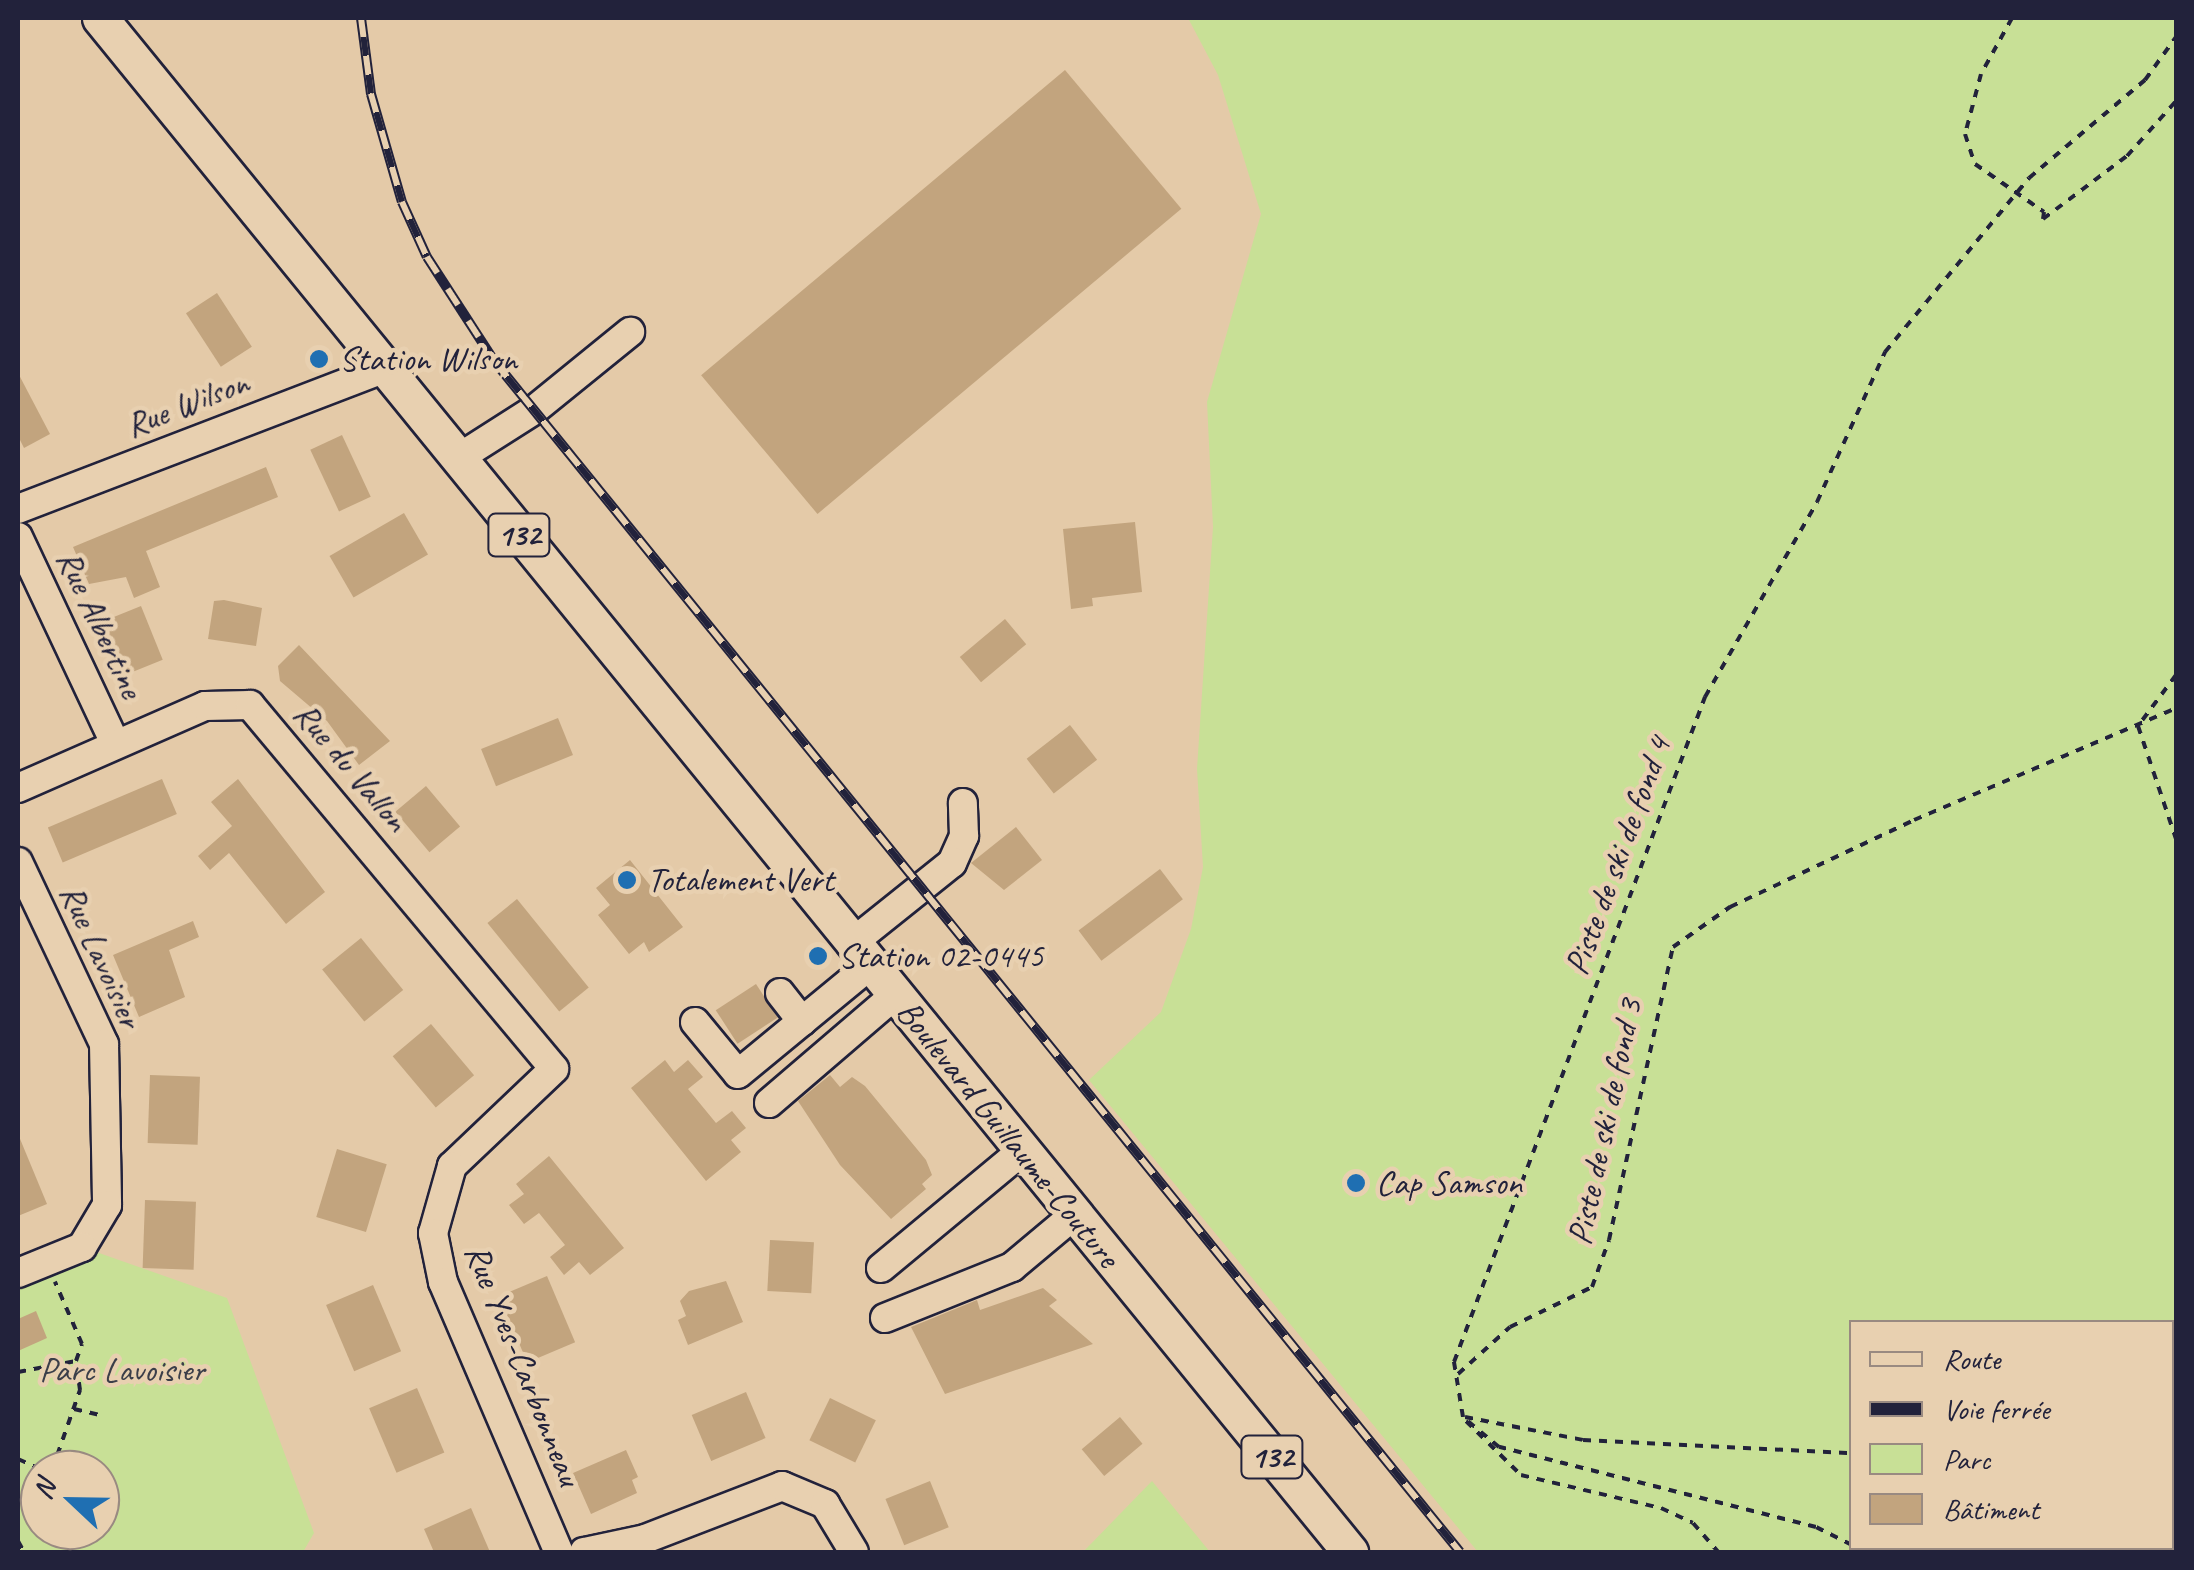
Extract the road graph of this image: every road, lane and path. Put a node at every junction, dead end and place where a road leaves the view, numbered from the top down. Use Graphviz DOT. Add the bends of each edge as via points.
graph roads {
  1 [pos="100,18"];
  2 [pos="2012,18"];
  3 [pos="2176,37"];
  4 [pos="2176,101"];
  5 [pos="2017,193"];
  6 [pos="630,332"];
  7 [pos="383,369"];
  8 [pos="457,459"];
  9 [pos="18,508"];
  10 [pos="18,537"];
  11 [pos="2176,675"];
  12 [pos="2176,708"];
  13 [pos="2138,726"];
  14 [pos="116,743"];
  15 [pos="18,788"];
  16 [pos="963,803"];
  17 [pos="2176,839"];
  18 [pos="18,862"];
  19 [pos="861,954"];
  20 [pos="780,993"];
  21 [pos="895,996"];
  22 [pos="802,1021"];
  23 [pos="696,1022"];
  24 [pos="554,1069"];
  25 [pos="769,1103"];
  26 [pos="1022,1151"];
  27 [pos="1074,1215"];
  28 [pos="31,1268"];
  29 [pos="881,1268"];
  30 [pos="885,1318"];
  31 [pos="76,1361"];
  32 [pos="18,1372"];
  33 [pos="74,1409"];
  34 [pos="104,1416"];
  35 [pos="1464,1417"];
  36 [pos="59,1450"];
  37 [pos="1849,1453"];
  38 [pos="18,1540"];
  39 [pos="1849,1544"];
  40 [pos="24,1552"];
  41 [pos="558,1552"];
  42 [pos="584,1552"];
  43 [pos="854,1552"];
  44 [pos="1350,1552"];
  45 [pos="1718,1552"];
  1 -- 7 [label="main road, Boulevard Guillaume-Couture / 132"];
  2 -- 5 [label="path" via="1981,74 1965,134 1975,164"];
  3 -- 5 [label="path, Piste de ski de fond 4" via="2145,80"];
  4 -- 5 [label="path" via="2127,156 2043,219 2044,212"];
  5 -- 35 [label="path, Piste de ski de fond 4" via="1885,352 1817,502 1704,697 1454,1362"];
  6 -- 8 [label="street" via="534,410"];
  7 -- 8 [label="main road, Boulevard Guillaume-Couture / 132"];
  7 -- 9 [label="street, Rue Wilson"];
  8 -- 19 [label="main road, Boulevard Guillaume-Couture / 132"];
  10 -- 14 [label="street, Rue Albertine"];
  11 -- 13 [label="path, Piste de ski de fond 3"];
  12 -- 13 [label="path, Piste de ski de fond 3"];
  13 -- 17 [label="path"];
  13 -- 35 [label="path, Piste de ski de fond 3" via="1730,907 1673,947 1592,1287 1510,1327 1458,1372"];
  14 -- 15 [label="street, Rue du Vallon"];
  14 -- 24 [label="street, Rue du Vallon" via="205,706 250,704"];
  16 -- 19 [label="street" via="964,836 952,863"];
  18 -- 28 [label="street, Rue Lavoisier" via="104,1044 108,1205 82,1248"];
  19 -- 21 [label="main road, Boulevard Guillaume-Couture / 132"];
  19 -- 22 [label="street"];
  20 -- 22 [label="street"];
  21 -- 25 [label="street"];
  21 -- 26 [label="main road, Boulevard Guillaume-Couture / 132"];
  22 -- 23 [label="street" via="738,1074"];
  24 -- 41 [label="street, Rue Yves-Carbonneau" via="452,1166 433,1233 443,1282"];
  26 -- 27 [label="main road, Boulevard Guillaume-Couture / 132"];
  26 -- 29 [label="street"];
  27 -- 30 [label="street" via="1012,1267"];
  27 -- 44 [label="main road, Boulevard Guillaume-Couture / 132"];
  28 -- 31 [label="path" via="79,1326"];
  31 -- 32 [label="path"];
  31 -- 33 [label="path"];
  33 -- 34 [label="path"];
  33 -- 36 [label="path"];
  35 -- 37 [label="path" via="1583,1440"];
  35 -- 39 [label="path" via="1500,1447 1816,1527"];
  35 -- 45 [label="path" via="1522,1475 1661,1508 1693,1523"];
  38 -- 40 [label="path"];
  42 -- 43 [label="street" via="645,1539 782,1486 825,1504"];
}
